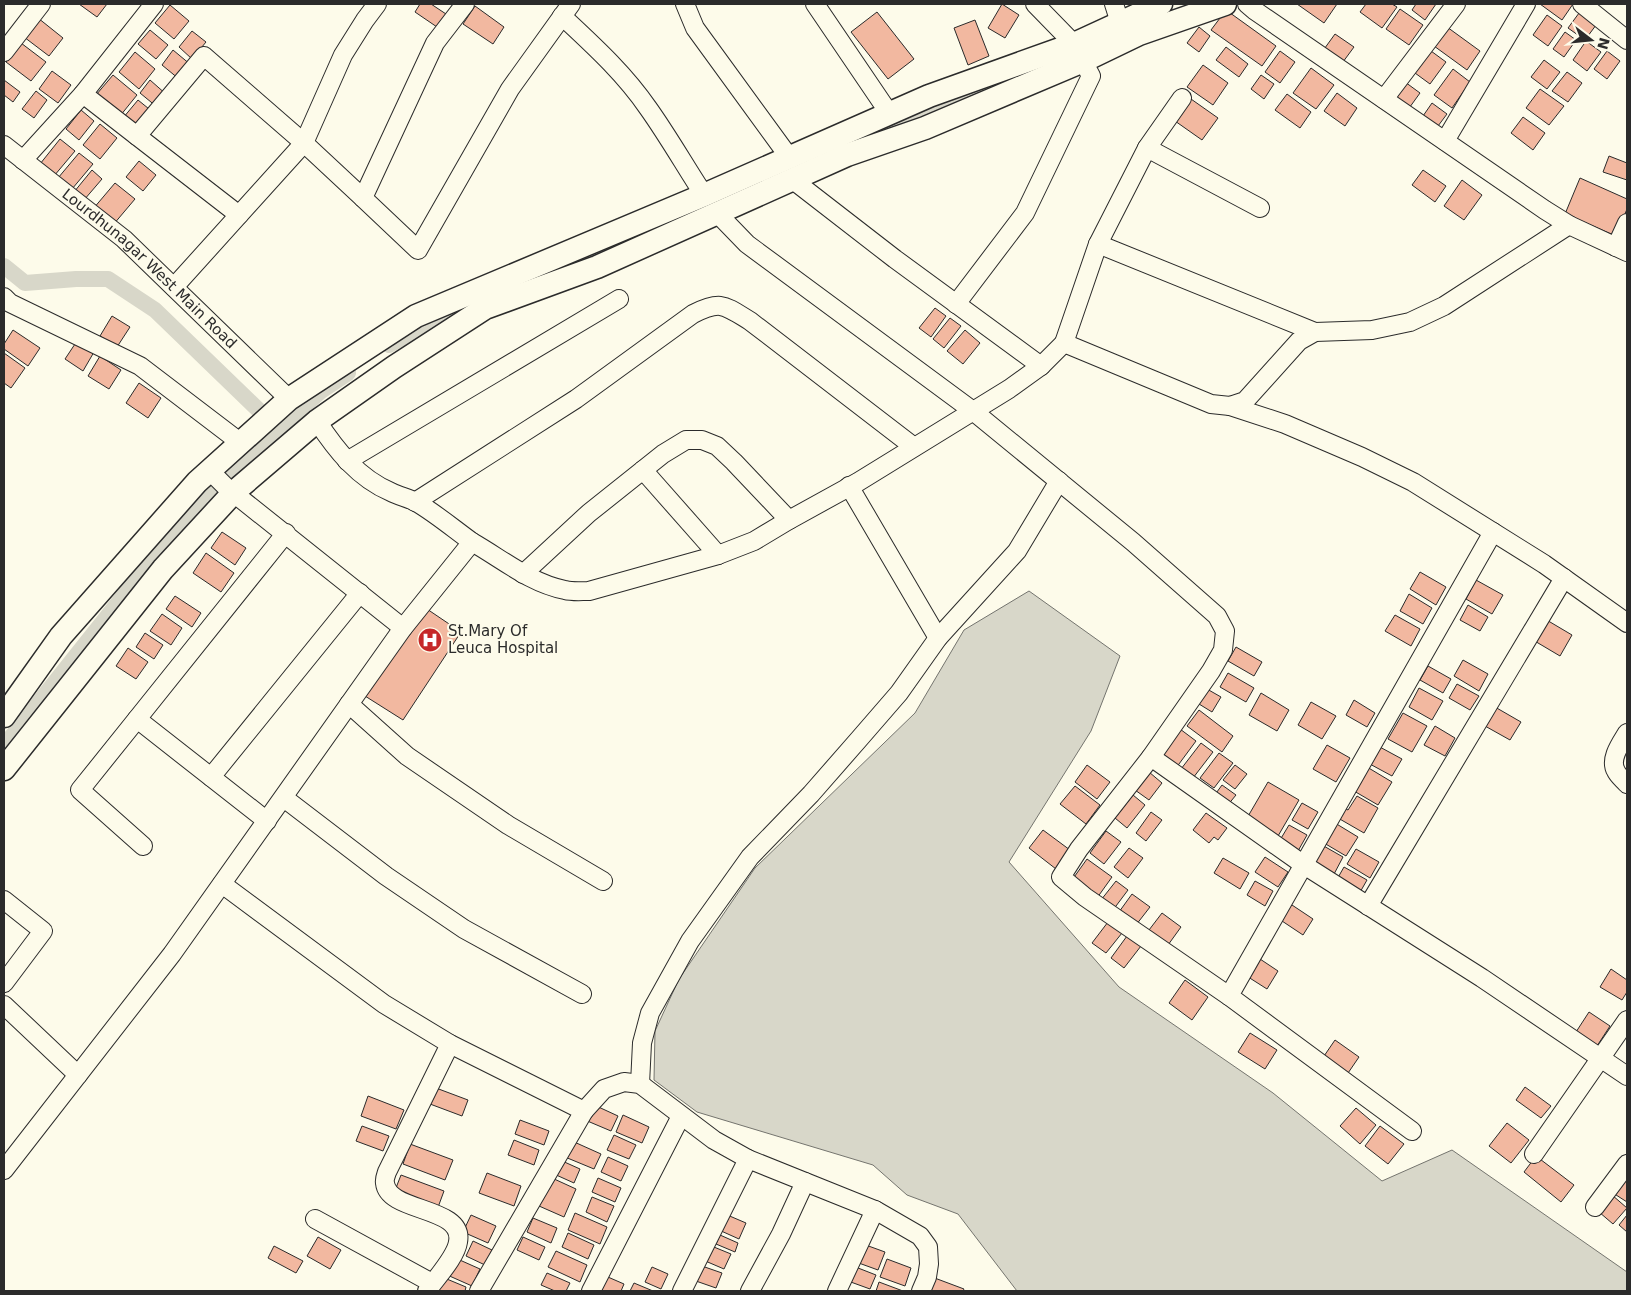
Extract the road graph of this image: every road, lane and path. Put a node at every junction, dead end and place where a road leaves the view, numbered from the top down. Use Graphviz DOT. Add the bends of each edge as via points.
graph roads {
  1 [pos="41,4"];
  2 [pos="154,4"];
  3 [pos="377,4"];
  4 [pos="465,4"];
  5 [pos="685,4"];
  6 [pos="815,4"];
  7 [pos="1035,4"];
  8 [pos="1161,4"];
  9 [pos="1225,4"];
  10 [pos="1248,4"];
  11 [pos="1456,4"];
  12 [pos="1526,4"];
  13 [pos="1582,4"];
  14 [pos="566,10"];
  15 [pos="1117,14"];
  16 [pos="1627,40"];
  17 [pos="4,52"];
  18 [pos="1078,52"];
  19 [pos="83,94"];
  20 [pos="1182,98"];
  21 [pos="1384,99"];
  22 [pos="889,113"];
  23 [pos="137,136"];
  24 [pos="1445,141"];
  25 [pos="304,143"];
  26 [pos="4,145"];
  27 [pos="1147,148"];
  28 [pos="789,157"];
  29 [pos="23,160"];
  30 [pos="793,180"];
  31 [pos="363,198"];
  32 [pos="710,204"];
  33 [pos="1260,208"];
  34 [pos="240,215"];
  35 [pos="1627,224"];
  36 [pos="1569,225"];
  37 [pos="1098,244"];
  38 [pos="1622,250"];
  39 [pos="174,287"];
  40 [pos="619,299"];
  41 [pos="6,304"];
  42 [pos="956,304"];
  43 [pos="1315,332"];
  44 [pos="1064,343"];
  45 [pos="1041,366"];
  46 [pos="289,399"];
  47 [pos="1230,406"];
  48 [pos="973,411"];
  49 [pos="317,421"];
  50 [pos="241,443"];
  51 [pos="914,447"];
  52 [pos="347,462"];
  53 [pos="643,470"];
  54 [pos="1059,481"];
  55 [pos="221,482"];
  56 [pos="849,486"];
  57 [pos="415,502"];
  58 [pos="789,520"];
  59 [pos="1493,532"];
  60 [pos="286,533"];
  61 [pos="472,542"];
  62 [pos="718,555"];
  63 [pos="523,574"];
  64 [pos="1564,578"];
  65 [pos="360,593"];
  66 [pos="1627,623"];
  67 [pos="403,628"];
  68 [pos="938,638"];
  69 [pos="349,704"];
  70 [pos="4,716"];
  71 [pos="137,719"];
  72 [pos="1627,733"];
  73 [pos="1151,756"];
  74 [pos="4,769"];
  75 [pos="211,777"];
  76 [pos="1627,784"];
  77 [pos="284,798"];
  78 [pos="267,821"];
  79 [pos="143,846"];
  80 [pos="1304,865"];
  81 [pos="603,881"];
  82 [pos="222,884"];
  83 [pos="4,900"];
  84 [pos="1368,906"];
  85 [pos="4,983"];
  86 [pos="582,994"];
  87 [pos="1229,996"];
  88 [pos="4,1005"];
  89 [pos="1627,1020"];
  90 [pos="450,1044"];
  91 [pos="1602,1058"];
  92 [pos="78,1075"];
  93 [pos="1627,1076"];
  94 [pos="640,1084"];
  95 [pos="584,1111"];
  96 [pos="682,1116"];
  97 [pos="1412,1131"];
  98 [pos="10,1151"];
  99 [pos="1534,1154"];
  100 [pos="748,1159"];
  101 [pos="1627,1164"];
  102 [pos="4,1170"];
  103 [pos="805,1182"];
  104 [pos="1595,1207"];
  105 [pos="875,1210"];
  106 [pos="315,1219"];
  107 [pos="430,1287"];
  108 [pos="479,1291"];
  109 [pos="591,1291"];
  110 [pos="682,1291"];
  111 [pos="750,1291"];
  112 [pos="836,1291"];
  113 [pos="921,1291"];
  1 -- 17 [label="street"];
  2 -- 19 [label="street"];
  3 -- 25 [label="street" via="343,55"];
  4 -- 31 [label="street" via="435,42"];
  5 -- 28 [label="street" via="695,28"];
  6 -- 22 [label="street"];
  7 -- 18 [label="street"];
  8 -- 15 [label="main road"];
  9 -- 18 [label="main road"];
  10 -- 21 [label="street"];
  11 -- 21 [label="street"];
  12 -- 24 [label="street"];
  13 -- 16 [label="street"];
  14 -- 31 [label="street" via="510,89 418,250"];
  14 -- 32 [label="street" via="648,108"];
  15 -- 18 [label="main road"];
  18 -- 22 [label="main road" via="929,96"];
  18 -- 30 [label="main road" via="925,128 847,155"];
  18 -- 42 [label="street" via="1091,76 1025,213"];
  19 -- 23 [label="street"];
  19 -- 29 [label="street"];
  20 -- 27 [label="street"];
  21 -- 24 [label="street"];
  22 -- 28 [label="main road"];
  23 -- 25 [label="street" via="204,56"];
  23 -- 34 [label="street"];
  24 -- 36 [label="street"];
  25 -- 31 [label="street"];
  25 -- 34 [label="street"];
  26 -- 29 [label="street, Lourdhunagar West Main Road"];
  27 -- 33 [label="street"];
  27 -- 37 [label="street"];
  28 -- 32 [label="main road"];
  29 -- 39 [label="street, Lourdhunagar West Main Road" via="124,239"];
  30 -- 32 [label="main road"];
  30 -- 42 [label="street"];
  32 -- 46 [label="main road" via="416,316"];
  32 -- 48 [label="street" via="747,244"];
  32 -- 49 [label="main road" via="597,267 485,308"];
  34 -- 39 [label="street"];
  35 -- 38 [label="street"];
  36 -- 38 [label="street"];
  36 -- 43 [label="street" via="1444,306 1410,322 1372,330"];
  37 -- 43 [label="street"];
  37 -- 44 [label="street"];
  39 -- 46 [label="street, Lourdhunagar West Main Road"];
  40 -- 52 [label="street"];
  41 -- 50 [label="street" via="140,366"];
  42 -- 45 [label="street"];
  43 -- 47 [label="street" via="1299,341 1245,401"];
  44 -- 45 [label="street"];
  44 -- 47 [label="street" via="1212,404"];
  45 -- 48 [label="street"];
  46 -- 50 [label="main road"];
  47 -- 59 [label="street" via="1285,424 1362,457 1413,482"];
  48 -- 51 [label="street"];
  48 -- 54 [label="street"];
  49 -- 52 [label="street"];
  49 -- 55 [label="main road"];
  50 -- 55 [label="main road"];
  51 -- 56 [label="street"];
  51 -- 57 [label="street" via="750,321 720,305 693,314 576,399"];
  52 -- 57 [label="street" via="389,492"];
  53 -- 58 [label="street" via="686,440 702,440 717,446"];
  53 -- 62 [label="street"];
  53 -- 63 [label="street" via="589,513"];
  54 -- 68 [label="street" via="1017,551"];
  54 -- 73 [label="street" via="1218,616 1225,631 1223,650 1211,671"];
  55 -- 60 [label="street"];
  55 -- 70 [label="main road" via="197,482 61,636"];
  55 -- 74 [label="main road" via="163,569"];
  56 -- 58 [label="street"];
  56 -- 68 [label="street"];
  57 -- 61 [label="street"];
  58 -- 62 [label="street" via="754,541"];
  59 -- 64 [label="street"];
  59 -- 80 [label="street"];
  60 -- 65 [label="street"];
  60 -- 71 [label="street"];
  61 -- 63 [label="street"];
  61 -- 67 [label="street"];
  62 -- 63 [label="street" via="588,591 568,591"];
  64 -- 66 [label="street"];
  64 -- 84 [label="street"];
  65 -- 67 [label="street"];
  65 -- 75 [label="street"];
  67 -- 69 [label="street"];
  68 -- 94 [label="street" via="899,693 811,794 750,857 690,941 650,1013 642,1043"];
  69 -- 77 [label="street"];
  69 -- 81 [label="street" via="406,756 508,825"];
  71 -- 75 [label="street"];
  71 -- 79 [label="street" via="80,790"];
  72 -- 76 [label="street" via="1614,760 1615,771"];
  73 -- 80 [label="street"];
  73 -- 87 [label="street" via="1061,877"];
  75 -- 78 [label="street"];
  77 -- 78 [label="street"];
  77 -- 86 [label="street" via="386,876 464,929"];
  78 -- 82 [label="street"];
  80 -- 84 [label="street"];
  80 -- 87 [label="street"];
  82 -- 90 [label="street" via="384,1004"];
  82 -- 92 [label="street"];
  83 -- 85 [label="street" via="43,931"];
  84 -- 91 [label="street"];
  87 -- 97 [label="street"];
  88 -- 92 [label="street"];
  89 -- 91 [label="street"];
  90 -- 95 [label="street"];
  90 -- 107 [label="street" via="384,1183 397,1198 444,1218 458,1232 456,1250"];
  91 -- 93 [label="street"];
  91 -- 99 [label="street"];
  92 -- 98 [label="street"];
  94 -- 95 [label="street" via="624,1082 604,1089"];
  94 -- 96 [label="street"];
  95 -- 108 [label="street"];
  96 -- 100 [label="street" via="714,1140"];
  96 -- 109 [label="street"];
  98 -- 102 [label="street"];
  100 -- 103 [label="street"];
  100 -- 110 [label="street"];
  101 -- 104 [label="street"];
  103 -- 105 [label="street"];
  103 -- 111 [label="street"];
  105 -- 112 [label="street"];
  105 -- 113 [label="street" via="920,1236 928,1247 927,1277"];
  106 -- 107 [label="street"];
}
